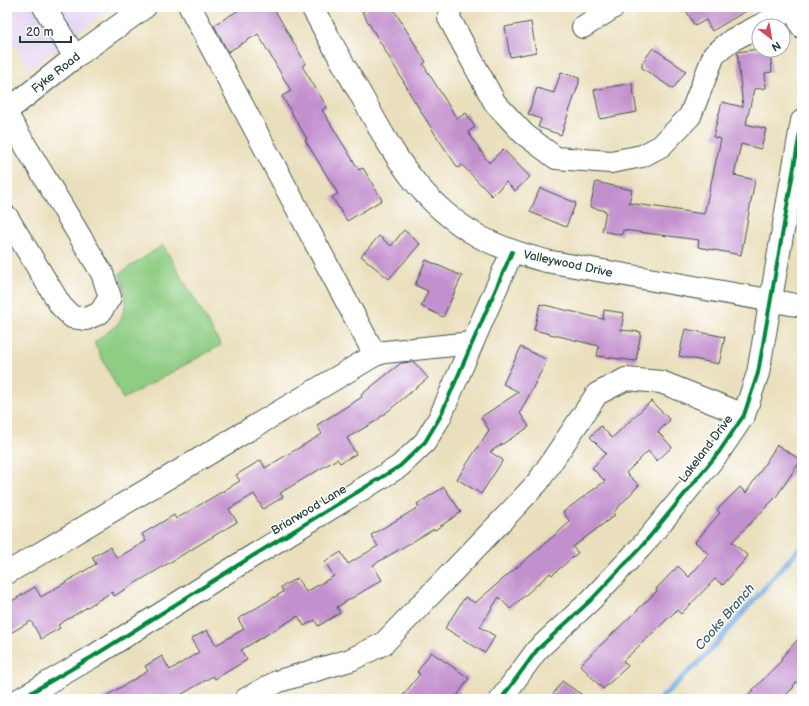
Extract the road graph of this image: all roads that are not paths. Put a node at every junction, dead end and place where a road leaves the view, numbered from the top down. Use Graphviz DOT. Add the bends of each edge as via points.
graph roads {
  1 [pos="44,7"];
  2 [pos="145,7"];
  3 [pos="190,7"];
  4 [pos="312,7"];
  5 [pos="450,7"];
  6 [pos="614,7"];
  7 [pos="796,14"];
  8 [pos="784,18"];
  9 [pos="583,27"];
  10 [pos="751,30"];
  11 [pos="76,57"];
  12 [pos="7,111"];
  13 [pos="7,115"];
  14 [pos="802,121"];
  15 [pos="7,217"];
  16 [pos="512,252"];
  17 [pos="772,301"];
  18 [pos="802,306"];
  19 [pos="472,343"];
  20 [pos="375,355"];
  21 [pos="744,414"];
  22 [pos="7,573"];
  23 [pos="20,699"];
  24 [pos="246,699"];
  25 [pos="501,699"];
  1 -- 11 [label="street"];
  2 -- 11 [label="street, Fyke Road"];
  3 -- 20 [label="street"];
  4 -- 16 [label="street, Valleywood Drive" via="389,146 406,171 433,202 458,222 480,237"];
  5 -- 10 [label="street" via="448,18 495,104 524,134 556,158 611,162 642,156 661,146 690,116 714,55 732,40"];
  6 -- 9 [label="street"];
  7 -- 8 [label="street"];
  11 -- 12 [label="street, Fyke Road"];
  13 -- 15 [label="street" via="102,273 110,297 100,313 86,319 72,317 61,306"];
  14 -- 17 [label="street, Lakeland Drive"];
  16 -- 17 [label="street, Valleywood Drive" via="546,261"];
  16 -- 19 [label="street, Briarwood Lane"];
  17 -- 18 [label="street, Valleywood Drive"];
  17 -- 21 [label="street, Lakeland Drive" via="758,373"];
  19 -- 20 [label="street"];
  19 -- 23 [label="street, Briarwood Lane" via="440,417 425,442 400,466"];
  20 -- 22 [label="street"];
  21 -- 24 [label="street" via="661,382 626,379 597,394 538,482 383,644 350,660 279,682"];
  21 -- 25 [label="street, Lakeland Drive" via="719,452 642,546 537,650"];
}
